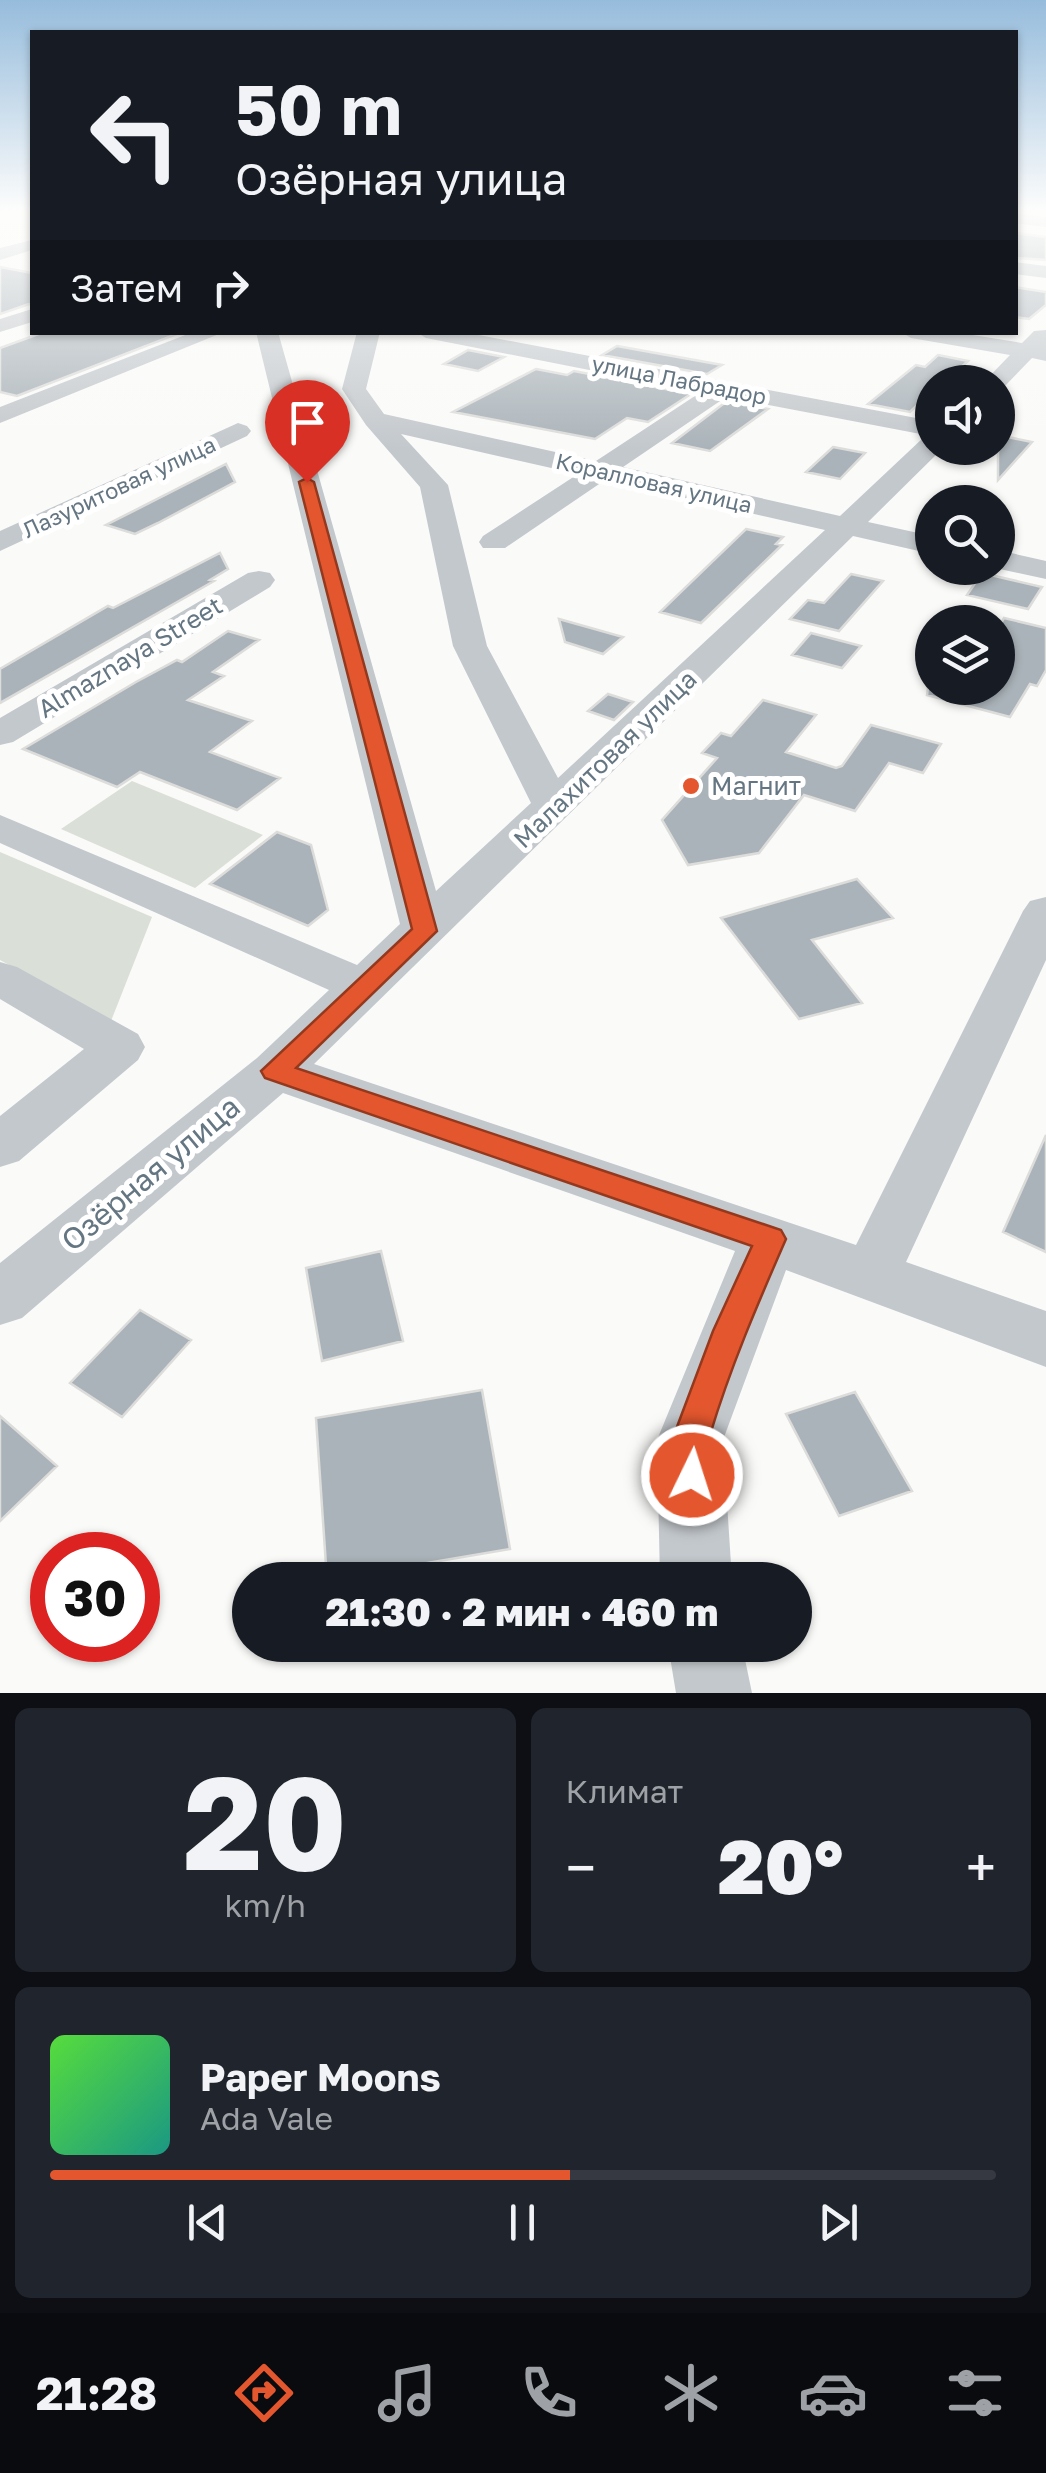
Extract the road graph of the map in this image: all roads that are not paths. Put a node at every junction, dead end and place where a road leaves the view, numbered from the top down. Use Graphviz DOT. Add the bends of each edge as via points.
graph roads {
  1 [pos="30,316"];
  2 [pos="0,326"];
  3 [pos="1018,331"];
  4 [pos="206,335"];
  5 [pos="269,335"];
  6 [pos="366,335"];
  7 [pos="442,335"];
  8 [pos="954,335"];
  9 [pos="1042,341"];
  10 [pos="1015,365"];
  11 [pos="722,388"];
  12 [pos="0,416"];
  13 [pos="375,420"];
  14 [pos="915,425"];
  15 [pos="238,431"];
  16 [pos="915,460"];
  17 [pos="599,470"];
  18 [pos="846,526"];
  19 [pos="915,541"];
  20 [pos="0,542"];
  21 [pos="494,542"];
  22 [pos="1015,564"];
  23 [pos="1046,570"];
  24 [pos="259,580"];
  25 [pos="0,734"];
  26 [pos="554,808"];
  27 [pos="0,828"];
  28 [pos="1046,911"];
  29 [pos="425,931"];
  30 [pos="0,978"];
  31 [pos="365,987"];
  32 [pos="275,1071"];
  33 [pos="0,1146"];
  34 [pos="770,1239"];
  35 [pos="871,1274"];
  36 [pos="0,1299"];
  37 [pos="1046,1338"];
  38 [pos="695,1562"];
  39 [pos="708,1662"];
  40 [pos="714,1693"];
  1 -- 2 [label="street"];
  3 -- 9 [label="street"];
  4 -- 12 [label="street"];
  5 -- 29 [label="street"];
  6 -- 13 [label="street" via="354,389"];
  7 -- 11 [label="street, улица Лабрадор"];
  8 -- 9 [label="street"];
  9 -- 10 [label="street"];
  11 -- 14 [label="street, улица Лабрадор"];
  11 -- 17 [label="street"];
  13 -- 17 [label="street, Коралловая улица"];
  13 -- 26 [label="street" via="434,486 470,646"];
  15 -- 20 [label="street, Лазуритовая улица"];
  16 -- 18 [label="street, Малахитовая улица"];
  17 -- 18 [label="street, Коралловая улица"];
  17 -- 21 [label="street"];
  18 -- 19 [label="street, Коралловая улица"];
  18 -- 26 [label="street, Малахитовая улица"];
  22 -- 23 [label="street"];
  24 -- 25 [label="street, Almaznaya Street"];
  26 -- 29 [label="street, Малахитовая улица"];
  27 -- 31 [label="street"];
  28 -- 35 [label="street"];
  29 -- 31 [label="street, Малахитовая улица"];
  30 -- 33 [label="street" via="120,1047"];
  31 -- 32 [label="street, Малахитовая улица"];
  32 -- 34 [label="street"];
  32 -- 36 [label="street, Озёрная улица"];
  34 -- 35 [label="street"];
  34 -- 38 [label="street" via="690,1440"];
  35 -- 37 [label="street"];
  39 -- 40 [label="street"];
}
